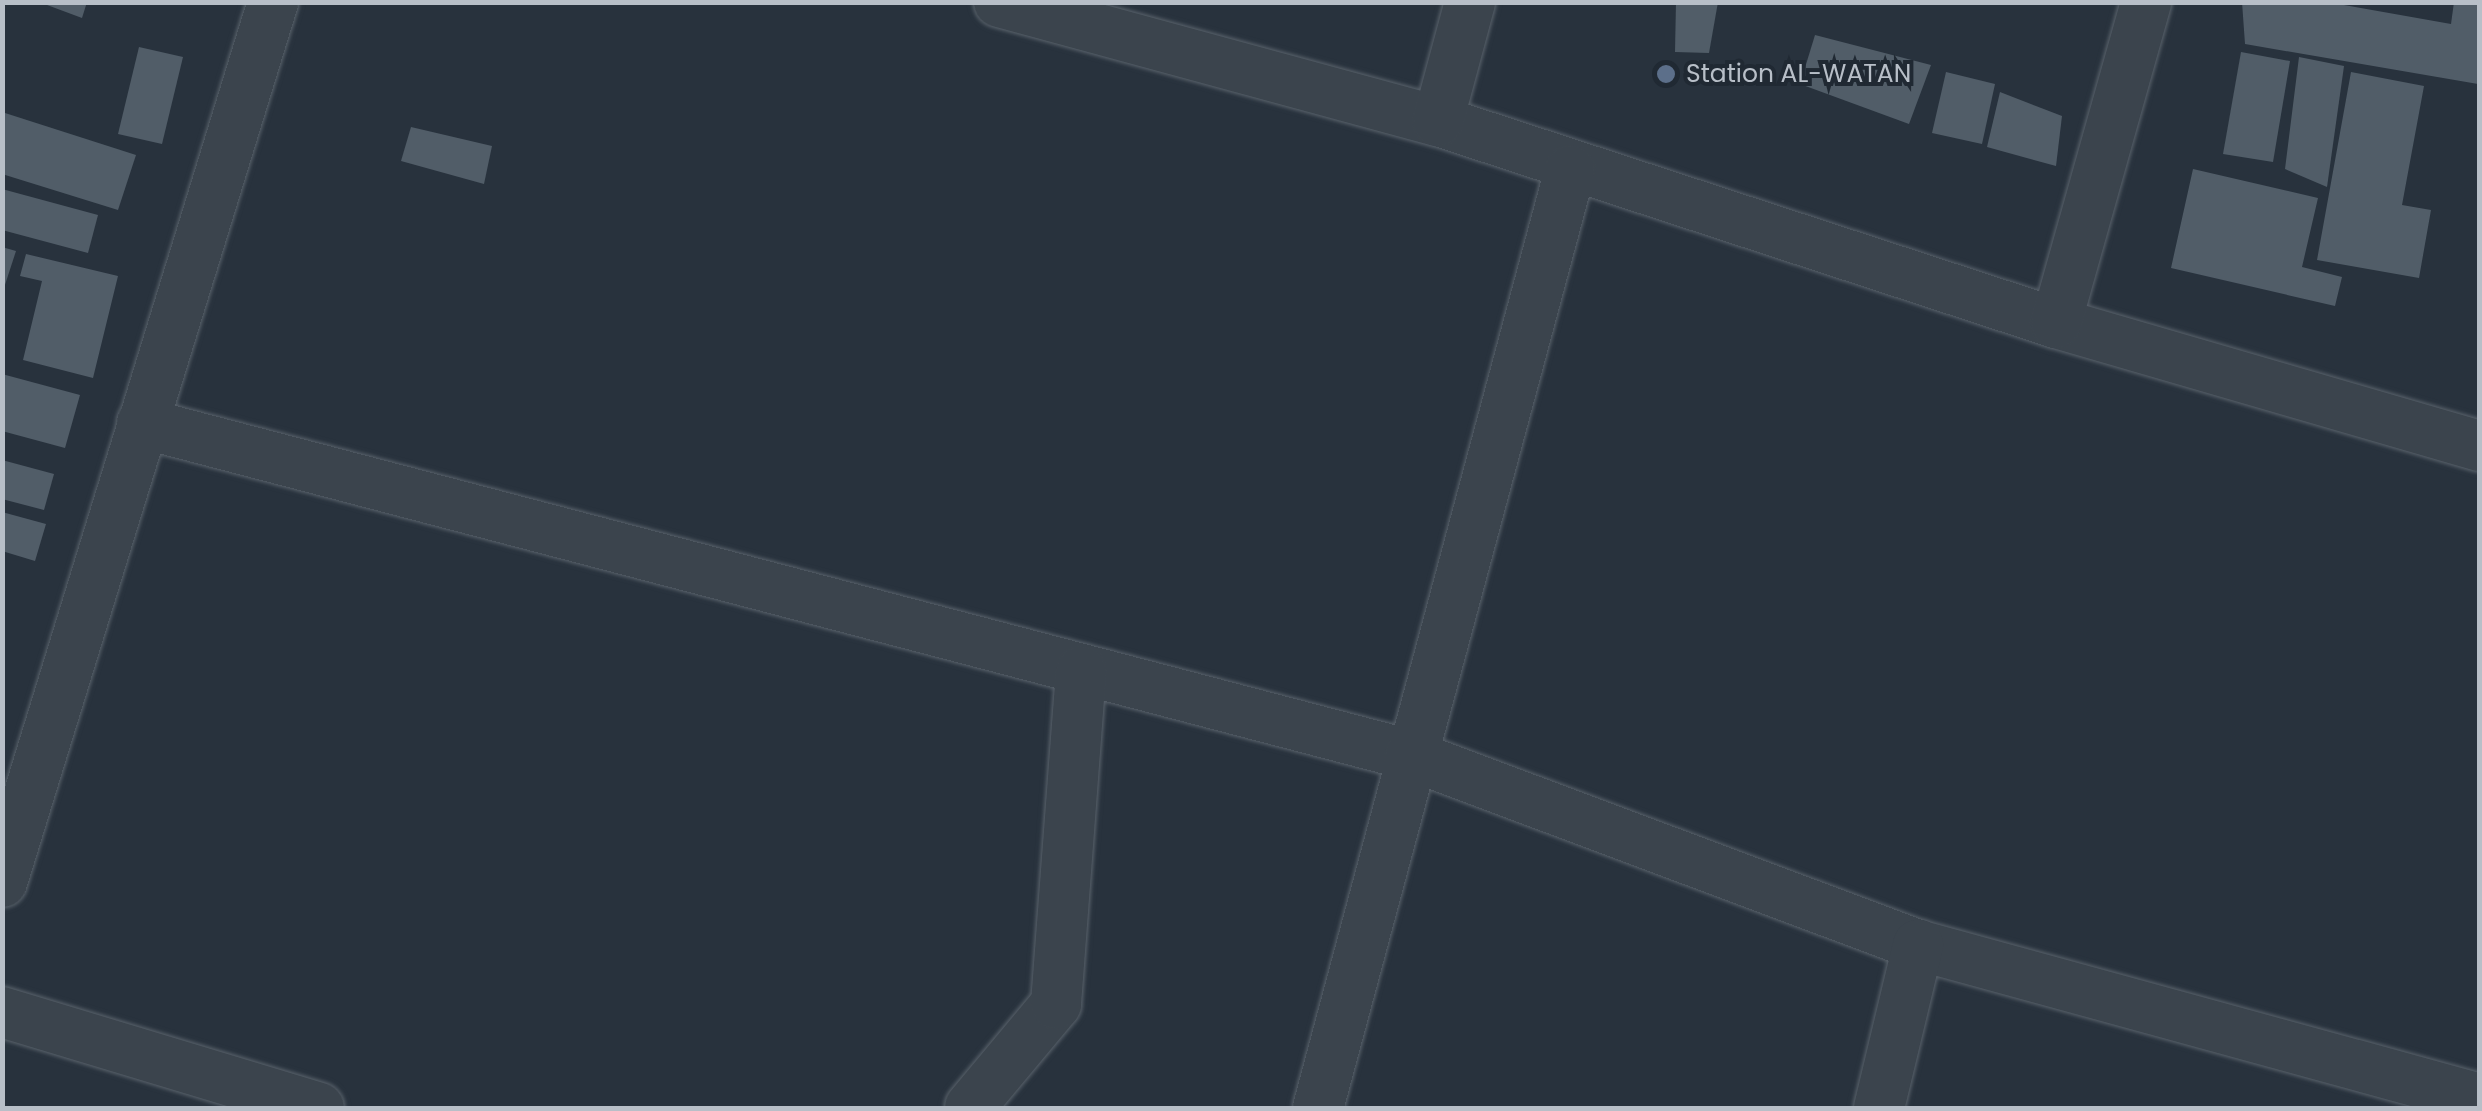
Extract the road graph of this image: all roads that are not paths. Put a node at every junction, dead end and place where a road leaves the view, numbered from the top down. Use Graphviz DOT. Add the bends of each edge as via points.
graph roads {
  1 [pos="272,2"];
  2 [pos="998,2"];
  3 [pos="1470,2"];
  4 [pos="2146,2"];
  5 [pos="1438,120"];
  6 [pos="1570,170"];
  7 [pos="2056,324"];
  8 [pos="142,423"];
  9 [pos="2480,446"];
  10 [pos="1082,671"];
  11 [pos="1410,755"];
  12 [pos="2,882"];
  13 [pos="1918,945"];
  14 [pos="2,1012"];
  15 [pos="2480,1099"];
  16 [pos="970,1107"];
  17 [pos="319,1108"];
  18 [pos="1318,1108"];
  19 [pos="1879,1108"];
  1 -- 8 [label="street"];
  2 -- 5 [label="street"];
  3 -- 5 [label="street"];
  4 -- 7 [label="street"];
  5 -- 6 [label="street"];
  6 -- 7 [label="street"];
  6 -- 11 [label="street"];
  7 -- 9 [label="street"];
  8 -- 10 [label="street"];
  8 -- 12 [label="street"];
  10 -- 11 [label="street"];
  10 -- 16 [label="street" via="1056,1004"];
  11 -- 13 [label="street"];
  11 -- 18 [label="street"];
  13 -- 15 [label="street"];
  13 -- 19 [label="street"];
  14 -- 17 [label="street"];
}
